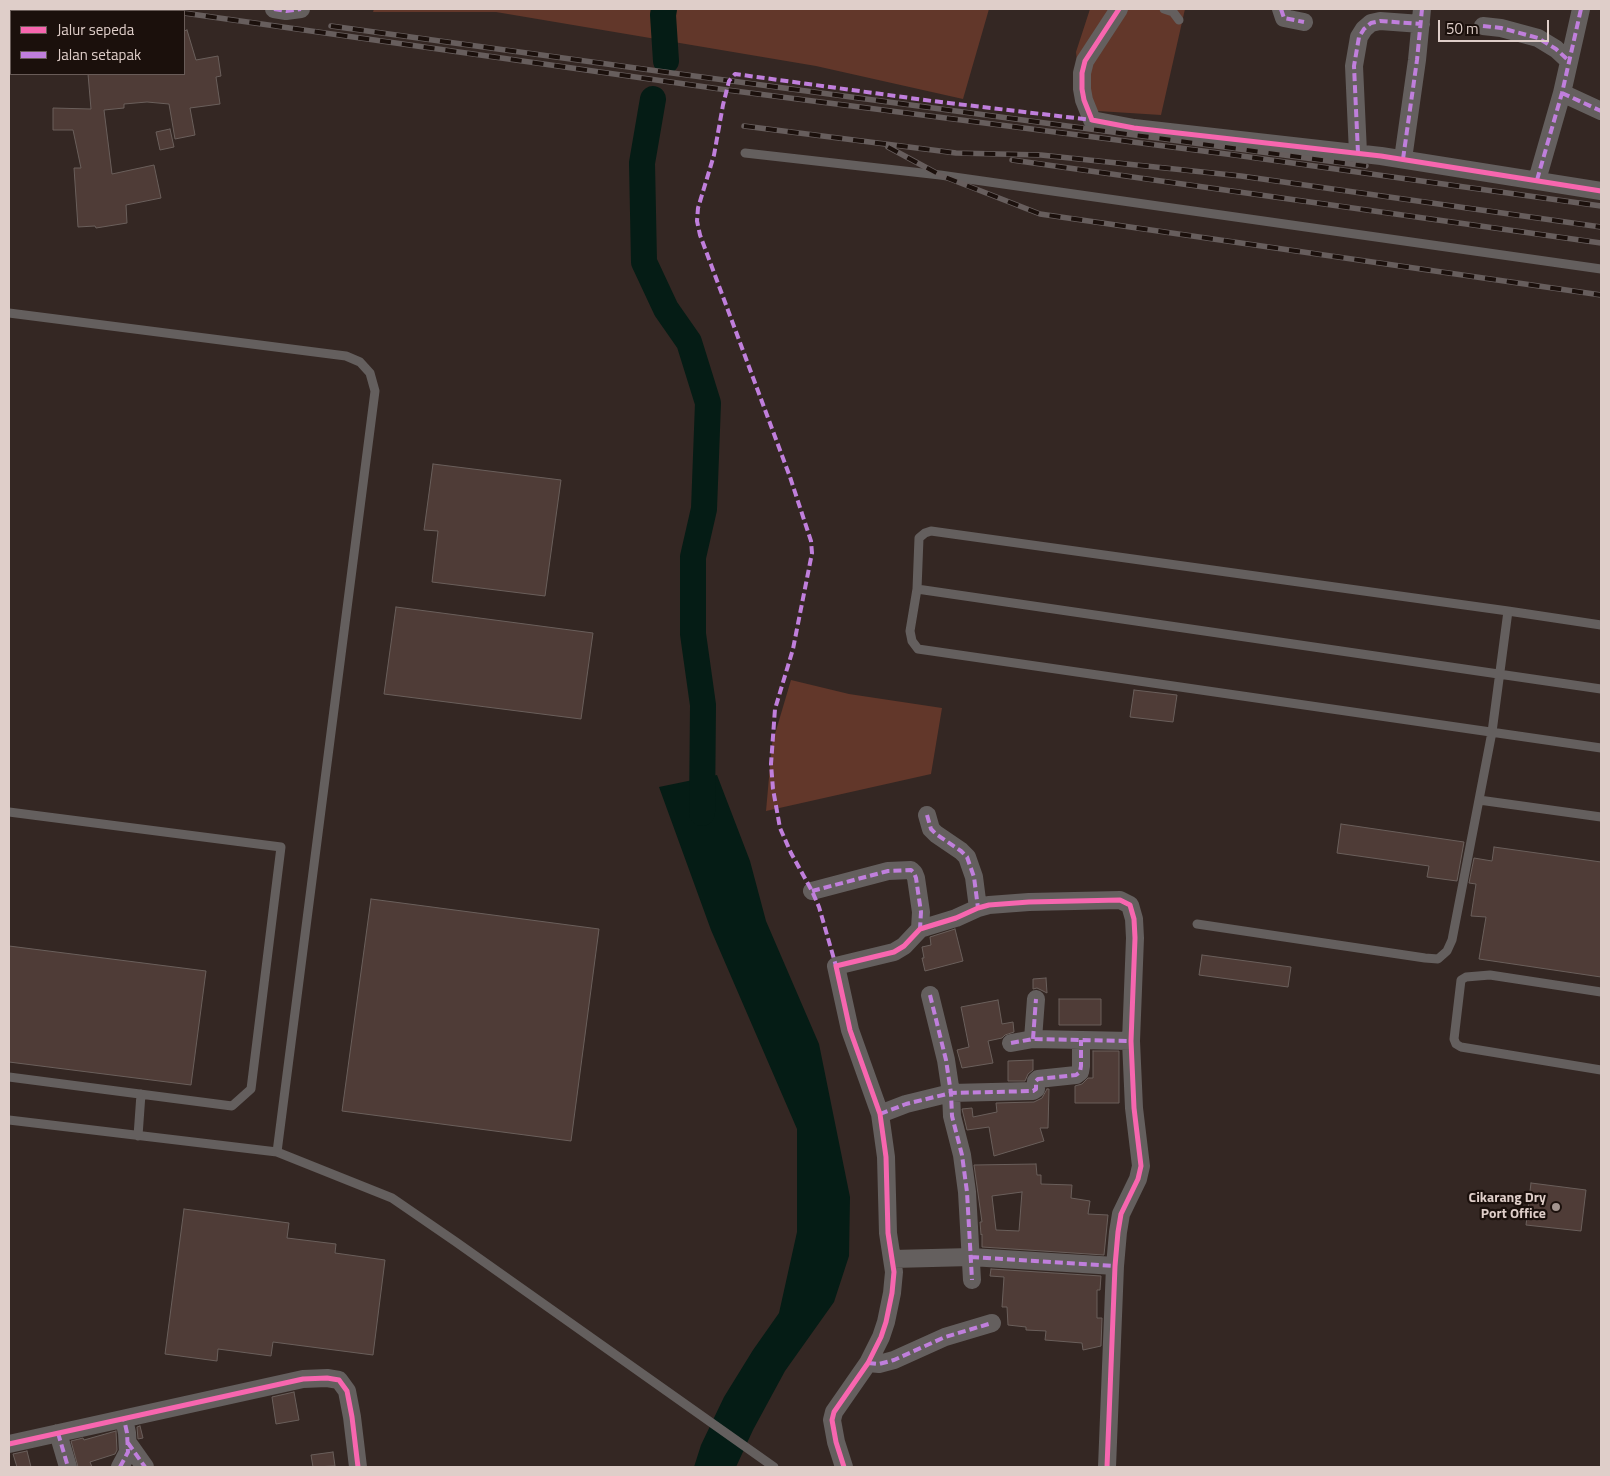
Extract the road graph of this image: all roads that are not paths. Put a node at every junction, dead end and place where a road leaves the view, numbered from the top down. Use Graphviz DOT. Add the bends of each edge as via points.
graph roads {
  1 [pos="274,9"];
  2 [pos="301,9"];
  3 [pos="1119,9"];
  4 [pos="1164,9"];
  5 [pos="1281,9"];
  6 [pos="1581,9"];
  7 [pos="1421,16"];
  8 [pos="1179,20"];
  9 [pos="1304,22"];
  10 [pos="1483,26"];
  11 [pos="1569,61"];
  12 [pos="1562,93"];
  13 [pos="1601,111"];
  14 [pos="745,153"];
  15 [pos="1358,153"];
  16 [pos="1403,159"];
  17 [pos="1536,180"];
  18 [pos="1601,190"];
  19 [pos="1601,269"];
  20 [pos="9,313"];
  21 [pos="916,589"];
  22 [pos="1508,610"];
  23 [pos="1601,625"];
  24 [pos="1500,676"];
  25 [pos="1601,690"];
  26 [pos="1492,732"];
  27 [pos="1601,748"];
  28 [pos="1479,800"];
  29 [pos="9,812"];
  30 [pos="927,815"];
  31 [pos="1601,817"];
  32 [pos="812,891"];
  33 [pos="978,908"];
  34 [pos="1197,924"];
  35 [pos="920,929"];
  36 [pos="1601,992"];
  37 [pos="930,995"];
  38 [pos="1036,999"];
  39 [pos="1033,1039"];
  40 [pos="1081,1040"];
  41 [pos="1131,1041"];
  42 [pos="1011,1043"];
  43 [pos="1601,1070"];
  44 [pos="9,1077"];
  45 [pos="141,1094"];
  46 [pos="951,1094"];
  47 [pos="880,1114"];
  48 [pos="9,1120"];
  49 [pos="138,1136"];
  50 [pos="277,1152"];
  51 [pos="971,1257"];
  52 [pos="893,1260"];
  53 [pos="1115,1266"];
  54 [pos="972,1280"];
  55 [pos="992,1323"];
  56 [pos="868,1363"];
  57 [pos="124,1420"];
  58 [pos="58,1433"];
  59 [pos="128,1443"];
  60 [pos="9,1444"];
  61 [pos="68,1467"];
  62 [pos="120,1467"];
  63 [pos="145,1467"];
  64 [pos="358,1467"];
  65 [pos="774,1467"];
  66 [pos="844,1467"];
  67 [pos="1106,1467"];
  1 -- 2 [label="street"];
  3 -- 15 [label="street" via="1085,61 1082,73 1084,100 1092,120 1134,128"];
  4 -- 8 [label="lane" via="1173,12"];
  5 -- 9 [label="street" via="1284,18"];
  6 -- 11 [label="street"];
  7 -- 15 [label="street" via="1371,23 1359,37 1354,66"];
  7 -- 16 [label="street"];
  10 -- 11 [label="street" via="1538,38"];
  11 -- 12 [label="street"];
  12 -- 13 [label="street"];
  12 -- 17 [label="street"];
  14 -- 19 [label="lane" via="940,175"];
  15 -- 16 [label="street"];
  16 -- 17 [label="street"];
  17 -- 18 [label="street"];
  20 -- 50 [label="lane" via="346,356 360,362 370,373 375,391"];
  21 -- 22 [label="lane" via="919,538 931,531"];
  21 -- 24 [label="lane"];
  21 -- 26 [label="lane" via="910,631 918,649"];
  22 -- 23 [label="lane"];
  22 -- 24 [label="lane"];
  24 -- 25 [label="lane"];
  24 -- 26 [label="lane"];
  26 -- 27 [label="lane"];
  26 -- 28 [label="lane"];
  28 -- 31 [label="lane"];
  28 -- 34 [label="lane" via="1452,940 1438,959"];
  29 -- 45 [label="lane" via="281,847 251,1090 232,1106"];
  30 -- 33 [label="street" via="931,830 967,857"];
  32 -- 35 [label="street" via="888,871 911,870 916,878"];
  33 -- 35 [label="street"];
  33 -- 41 [label="street" via="1113,900 1130,905 1135,938"];
  35 -- 47 [label="street" via="900,949 836,966 850,1030"];
  36 -- 43 [label="lane" via="1490,975 1466,977 1461,980 1454,1039 1461,1047"];
  37 -- 46 [label="street"];
  38 -- 39 [label="street"];
  39 -- 40 [label="street"];
  39 -- 42 [label="street"];
  40 -- 41 [label="street"];
  40 -- 46 [label="street" via="1081,1066 1076,1075 1038,1079 1033,1091"];
  41 -- 53 [label="street" via="1141,1166 1138,1180 1121,1214"];
  44 -- 45 [label="lane"];
  45 -- 49 [label="lane"];
  46 -- 47 [label="street" via="906,1104"];
  46 -- 51 [label="street" via="952,1116 967,1192"];
  47 -- 52 [label="street" via="886,1157 888,1233"];
  48 -- 49 [label="lane"];
  49 -- 50 [label="lane"];
  50 -- 65 [label="lane" via="392,1198"];
  51 -- 52 [label="street"];
  51 -- 53 [label="street"];
  51 -- 54 [label="street"];
  52 -- 56 [label="street" via="892,1293 886,1322"];
  53 -- 67 [label="street"];
  55 -- 56 [label="street" via="945,1337 894,1360"];
  56 -- 66 [label="street" via="834,1412 832,1420"];
  57 -- 58 [label="street"];
  57 -- 59 [label="street"];
  57 -- 64 [label="street" via="303,1379 332,1379 342,1383 347,1391"];
  58 -- 60 [label="street"];
  58 -- 61 [label="street"];
  59 -- 62 [label="street" via="128,1452"];
  59 -- 63 [label="street"];
}
